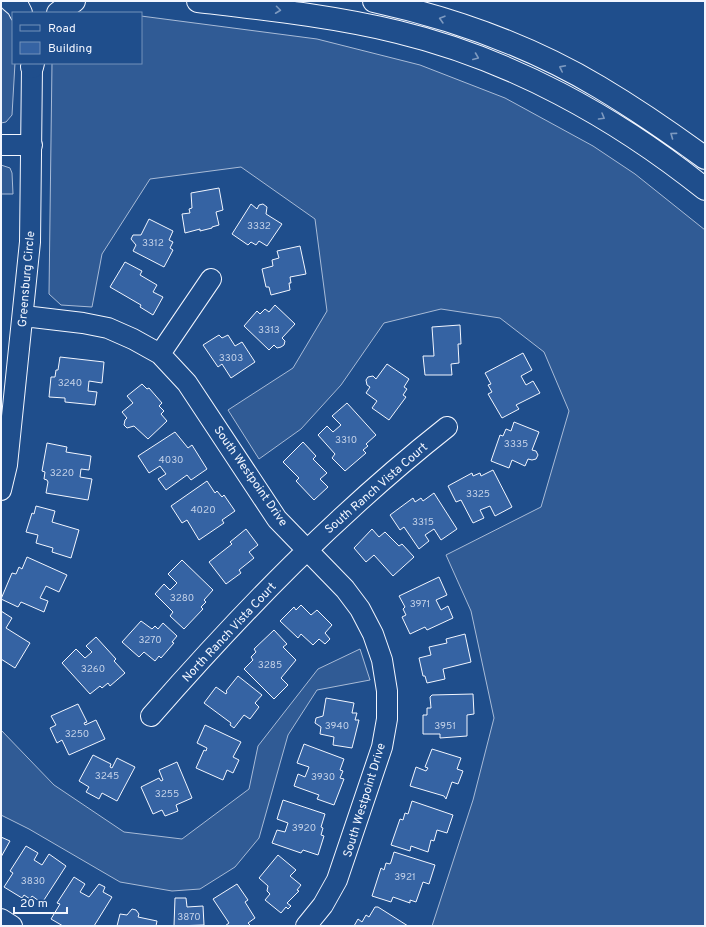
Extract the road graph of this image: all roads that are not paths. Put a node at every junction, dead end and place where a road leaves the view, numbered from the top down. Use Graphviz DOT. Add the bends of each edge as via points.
graph roads {
  1 [pos="11,1"];
  2 [pos="74,1"];
  3 [pos="198,1"];
  4 [pos="374,1"];
  5 [pos="20,12"];
  6 [pos="59,12"];
  7 [pos="32,64"];
  8 [pos="1,145"];
  9 [pos="32,145"];
  10 [pos="705,158"];
  11 [pos="705,188"];
  12 [pos="211,279"];
  13 [pos="24,316"];
  14 [pos="160,354"];
  15 [pos="447,427"];
  16 [pos="1,490"];
  17 [pos="307,550"];
  18 [pos="151,716"];
  19 [pos="1,919"];
  20 [pos="12,926"];
  21 [pos="306,926"];
  1 -- 5 [label="main road"];
  2 -- 6 [label="main road"];
  3 -- 11 [label="main road, one-way" via="337,19 399,32 464,52 568,97 625,130"];
  10 -- 4 [label="main road, one-way" via="656,122 549,61 453,22"];
  7 -- 9 [label="street, Greensburg Circle"];
  8 -- 9 [label="street"];
  9 -- 13 [label="street, Greensburg Circle" via="30,242"];
  12 -- 14 [label="street"];
  13 -- 14 [label="street, South Westpoint Drive" via="108,328"];
  13 -- 16 [label="street, Greensburg Circle" via="7,465"];
  14 -- 17 [label="street, South Westpoint Drive" via="187,383 277,519"];
  15 -- 17 [label="street, South Ranch Vista Court" via="386,477"];
  17 -- 18 [label="street, North Ranch Vista Court"];
  17 -- 21 [label="street, South Westpoint Drive" via="345,589 360,609 373,634 382,660 387,691 387,712 382,747 346,860 323,905"];
  19 -- 20 [label="street"];
}
